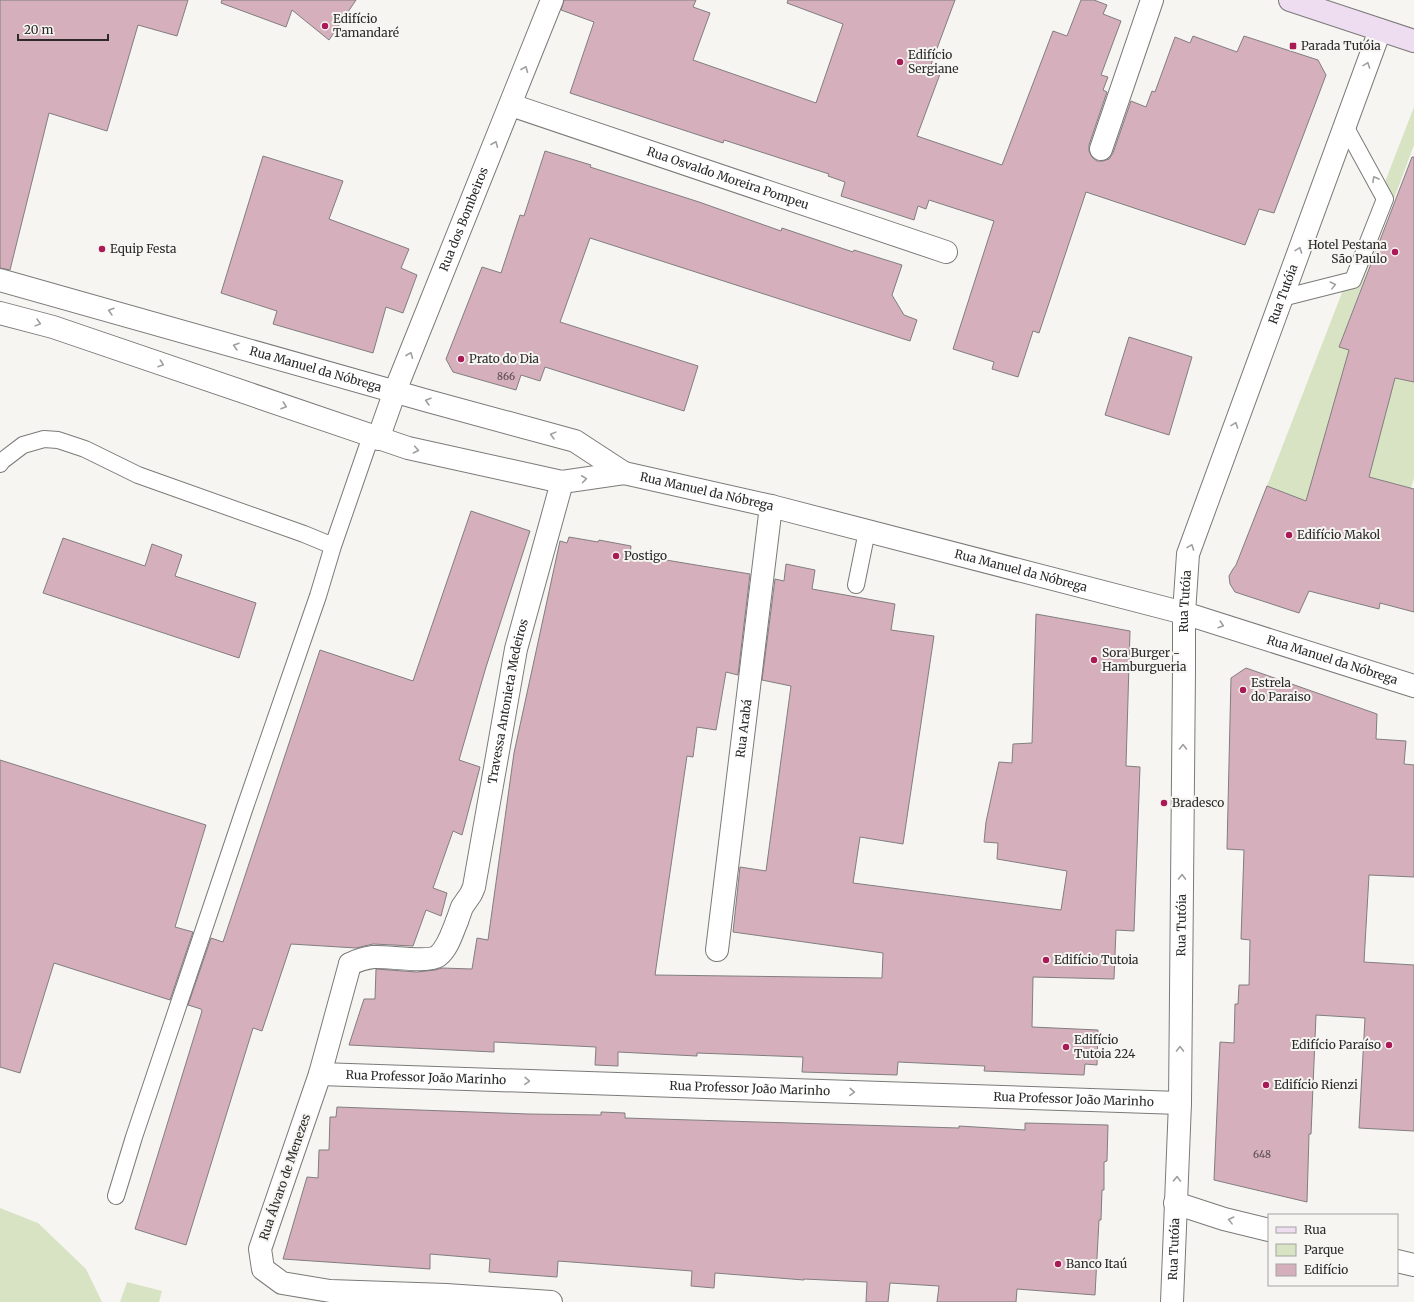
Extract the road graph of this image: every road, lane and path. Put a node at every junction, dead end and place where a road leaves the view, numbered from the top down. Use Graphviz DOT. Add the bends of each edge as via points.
graph roads {
  1 [pos="552,0"];
  2 [pos="1152,0"];
  3 [pos="1290,0"];
  4 [pos="1380,30"];
  5 [pos="1414,41"];
  6 [pos="511,105"];
  7 [pos="1345,126"];
  8 [pos="1101,149"];
  9 [pos="946,252"];
  10 [pos="0,280"];
  11 [pos="1282,298"];
  12 [pos="0,313"];
  13 [pos="395,391"];
  14 [pos="375,437"];
  15 [pos="1,462"];
  16 [pos="624,473"];
  17 [pos="562,482"];
  18 [pos="771,506"];
  19 [pos="867,531"];
  20 [pos="333,546"];
  21 [pos="856,585"];
  22 [pos="1184,613"];
  23 [pos="1414,686"];
  24 [pos="717,950"];
  25 [pos="350,964"];
  26 [pos="320,1074"];
  27 [pos="1180,1103"];
  28 [pos="116,1196"];
  29 [pos="1176,1203"];
  30 [pos="1268,1230"];
  31 [pos="1398,1261"];
  32 [pos="1414,1265"];
  33 [pos="330,1296"];
  34 [pos="445,1298"];
  35 [pos="551,1302"];
  36 [pos="1172,1302"];
  6 -- 1 [label="street, Rua dos Bombeiros, one-way"];
  2 -- 8 [label="street"];
  3 -- 4 [label="main road"];
  4 -- 5 [label="main road"];
  7 -- 4 [label="street, Rua Tutóia, one-way"];
  6 -- 9 [label="street, Rua Osvaldo Moreira Pompeu"];
  13 -- 6 [label="street, Rua dos Bombeiros, one-way"];
  11 -- 7 [label="street, Rua Tutóia, one-way"];
  11 -- 7 [label="lane, one-way" via="1353,280 1386,199"];
  13 -- 10 [label="street, Rua Manuel da Nóbrega, one-way"];
  22 -- 11 [label="street, Rua Tutóia, one-way" via="1188,554"];
  12 -- 14 [label="street, Rua Manuel da Nóbrega, one-way" via="52,328"];
  13 -- 14 [label="street, Rua dos Bombeiros"];
  16 -- 13 [label="street, Rua Manuel da Nóbrega, one-way" via="575,441"];
  14 -- 17 [label="street, Rua Manuel da Nóbrega, one-way" via="408,448"];
  14 -- 20 [label="lane"];
  15 -- 20 [label="lane" via="23,445 44,439 58,440 138,475"];
  17 -- 16 [label="street, Rua Manuel da Nóbrega, one-way"];
  16 -- 18 [label="street, Rua Manuel da Nóbrega"];
  17 -- 25 [label="street, Travessa Antonieta Medeiros" via="516,649 471,894 462,907 444,949 437,956 421,959 374,957"];
  18 -- 19 [label="street, Rua Manuel da Nóbrega"];
  18 -- 24 [label="street, Rua Arabá"];
  19 -- 21 [label="lane"];
  19 -- 22 [label="street, Rua Manuel da Nóbrega"];
  20 -- 28 [label="lane"];
  22 -- 23 [label="street, Rua Manuel da Nóbrega, one-way"];
  27 -- 22 [label="street, Rua Tutóia, one-way"];
  25 -- 26 [label="street, Rua Álvaro de Menezes"];
  26 -- 27 [label="street, Rua Professor João Marinho, one-way"];
  26 -- 33 [label="street, Rua Álvaro de Menezes" via="260,1249 263,1269 282,1284"];
  29 -- 27 [label="street, Rua Tutóia, one-way"];
  30 -- 29 [label="street, one-way"];
  29 -- 36 [label="street, Rua Tutóia"];
  31 -- 32 [label="street"];
  33 -- 34 [label="street, Rua Álvaro de Menezes"];
  34 -- 35 [label="street, Rua Álvaro de Menezes"];
}
